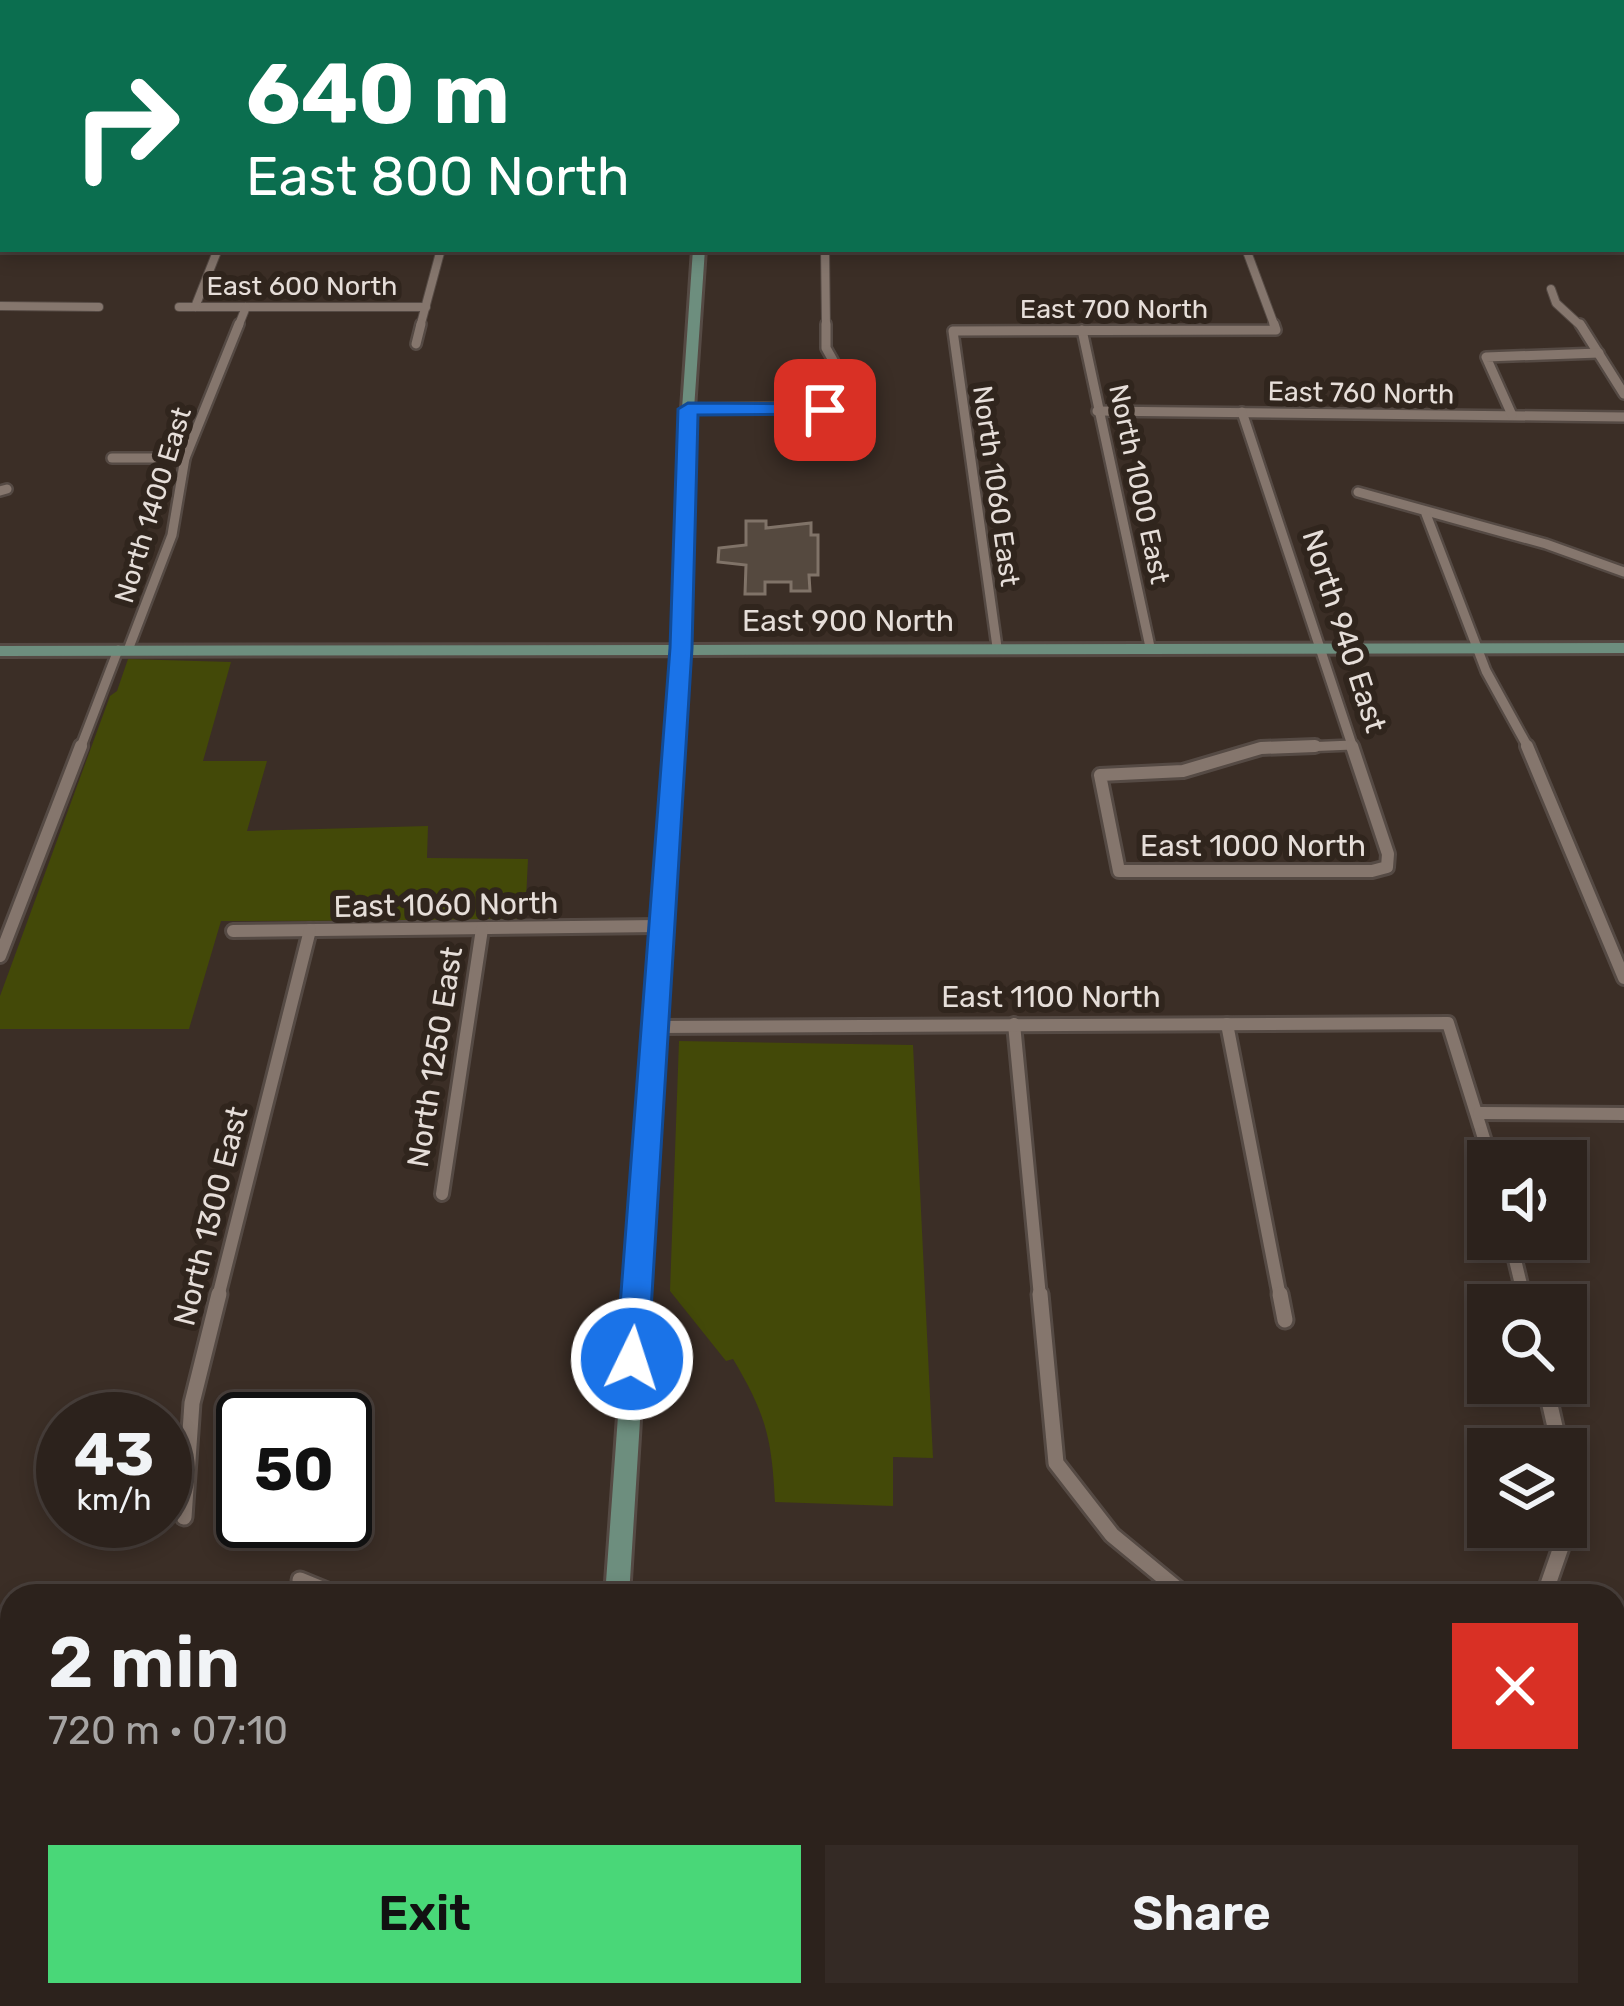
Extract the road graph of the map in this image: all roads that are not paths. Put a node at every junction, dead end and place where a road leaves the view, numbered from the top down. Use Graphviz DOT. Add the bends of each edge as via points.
graph roads {
  1 [pos="217,252"];
  2 [pos="440,252"];
  3 [pos="699,252"];
  4 [pos="825,252"];
  5 [pos="1247,252"];
  6 [pos="1552,289"];
  7 [pos="0,306"];
  8 [pos="99,307"];
  9 [pos="179,307"];
  10 [pos="195,307"];
  11 [pos="246,307"];
  12 [pos="426,307"];
  13 [pos="1082,330"];
  14 [pos="953,331"];
  15 [pos="416,344"];
  16 [pos="1599,353"];
  17 [pos="1624,394"];
  18 [pos="688,409"];
  19 [pos="1097,411"];
  20 [pos="1242,412"];
  21 [pos="1512,415"];
  22 [pos="1624,417"];
  23 [pos="112,458"];
  24 [pos="185,458"];
  25 [pos="1358,492"];
  26 [pos="1426,514"];
  27 [pos="1624,572"];
  28 [pos="997,647"];
  29 [pos="1150,647"];
  30 [pos="1323,647"];
  31 [pos="681,648"];
  32 [pos="1477,648"];
  33 [pos="1624,648"];
  34 [pos="123,650"];
  35 [pos="0,651"];
  36 [pos="1353,746"];
  37 [pos="1388,867"];
  38 [pos="659,926"];
  39 [pos="482,929"];
  40 [pos="233,931"];
  41 [pos="310,931"];
  42 [pos="0,956"];
  43 [pos="1624,979"];
  44 [pos="1014,1024"];
  45 [pos="1227,1024"];
  46 [pos="654,1027"];
  47 [pos="1479,1113"];
  48 [pos="1624,1114"];
  49 [pos="1486,1140"];
  50 [pos="442,1194"];
  51 [pos="1285,1320"];
  52 [pos="192,1403"];
  53 [pos="1560,1548"];
  54 [pos="300,1580"];
  55 [pos="310,1584"];
  56 [pos="618,1584"];
  57 [pos="1172,1584"];
  58 [pos="1548,1584"];
  1 -- 10 [label="street"];
  2 -- 12 [label="street"];
  3 -- 18 [label="main road"];
  4 -- 18 [label="street" via="826,348 839,371 839,407"];
  5 -- 13 [label="street, East 700 North" via="1276,330"];
  6 -- 16 [label="street"];
  7 -- 8 [label="street"];
  9 -- 10 [label="street, East 600 North"];
  10 -- 11 [label="street, East 600 North"];
  11 -- 12 [label="street, East 600 North"];
  11 -- 24 [label="street, North 1400 East"];
  12 -- 15 [label="street"];
  13 -- 14 [label="street, East 700 North"];
  13 -- 19 [label="street, North 1000 East"];
  14 -- 28 [label="street, North 1060 East"];
  16 -- 17 [label="street"];
  16 -- 21 [label="street" via="1486,357"];
  18 -- 31 [label="main road"];
  19 -- 20 [label="street, East 760 North"];
  19 -- 29 [label="street, North 1000 East"];
  20 -- 21 [label="street, East 760 North"];
  20 -- 30 [label="street, North 940 East"];
  21 -- 22 [label="street, East 760 North"];
  23 -- 24 [label="street"];
  24 -- 34 [label="street, North 1400 East" via="172,535"];
  25 -- 26 [label="street"];
  26 -- 27 [label="street"];
  26 -- 32 [label="street"];
  28 -- 29 [label="main road, East 900 North"];
  28 -- 31 [label="main road, East 900 North"];
  29 -- 30 [label="main road, East 900 North"];
  30 -- 32 [label="main road, East 900 North"];
  30 -- 36 [label="street, North 940 East"];
  31 -- 34 [label="main road, East 900 North"];
  31 -- 38 [label="main road"];
  32 -- 33 [label="main road, East 900 North"];
  32 -- 43 [label="street" via="1534,759"];
  34 -- 35 [label="main road, East 900 North"];
  34 -- 42 [label="street, North 1400 East"];
  36 -- 37 [label="street, North 940 East"];
  36 -- 37 [label="street, East 1000 North" via="1261,748 1183,771 1100,775 1119,871"];
  38 -- 39 [label="street, East 1060 North"];
  38 -- 46 [label="main road"];
  39 -- 41 [label="street, East 1060 North"];
  39 -- 50 [label="street, North 1250 East"];
  40 -- 41 [label="street, East 1060 North"];
  41 -- 52 [label="street, North 1300 East"];
  44 -- 45 [label="street, East 1100 North"];
  44 -- 46 [label="street, East 1100 North"];
  44 -- 57 [label="street" via="1056,1463 1112,1534"];
  45 -- 47 [label="street, East 1100 North" via="1448,1023"];
  45 -- 51 [label="street"];
  46 -- 56 [label="main road"];
  47 -- 48 [label="street"];
  47 -- 49 [label="street"];
  53 -- 58 [label="street"];
  54 -- 55 [label="street"];
}
